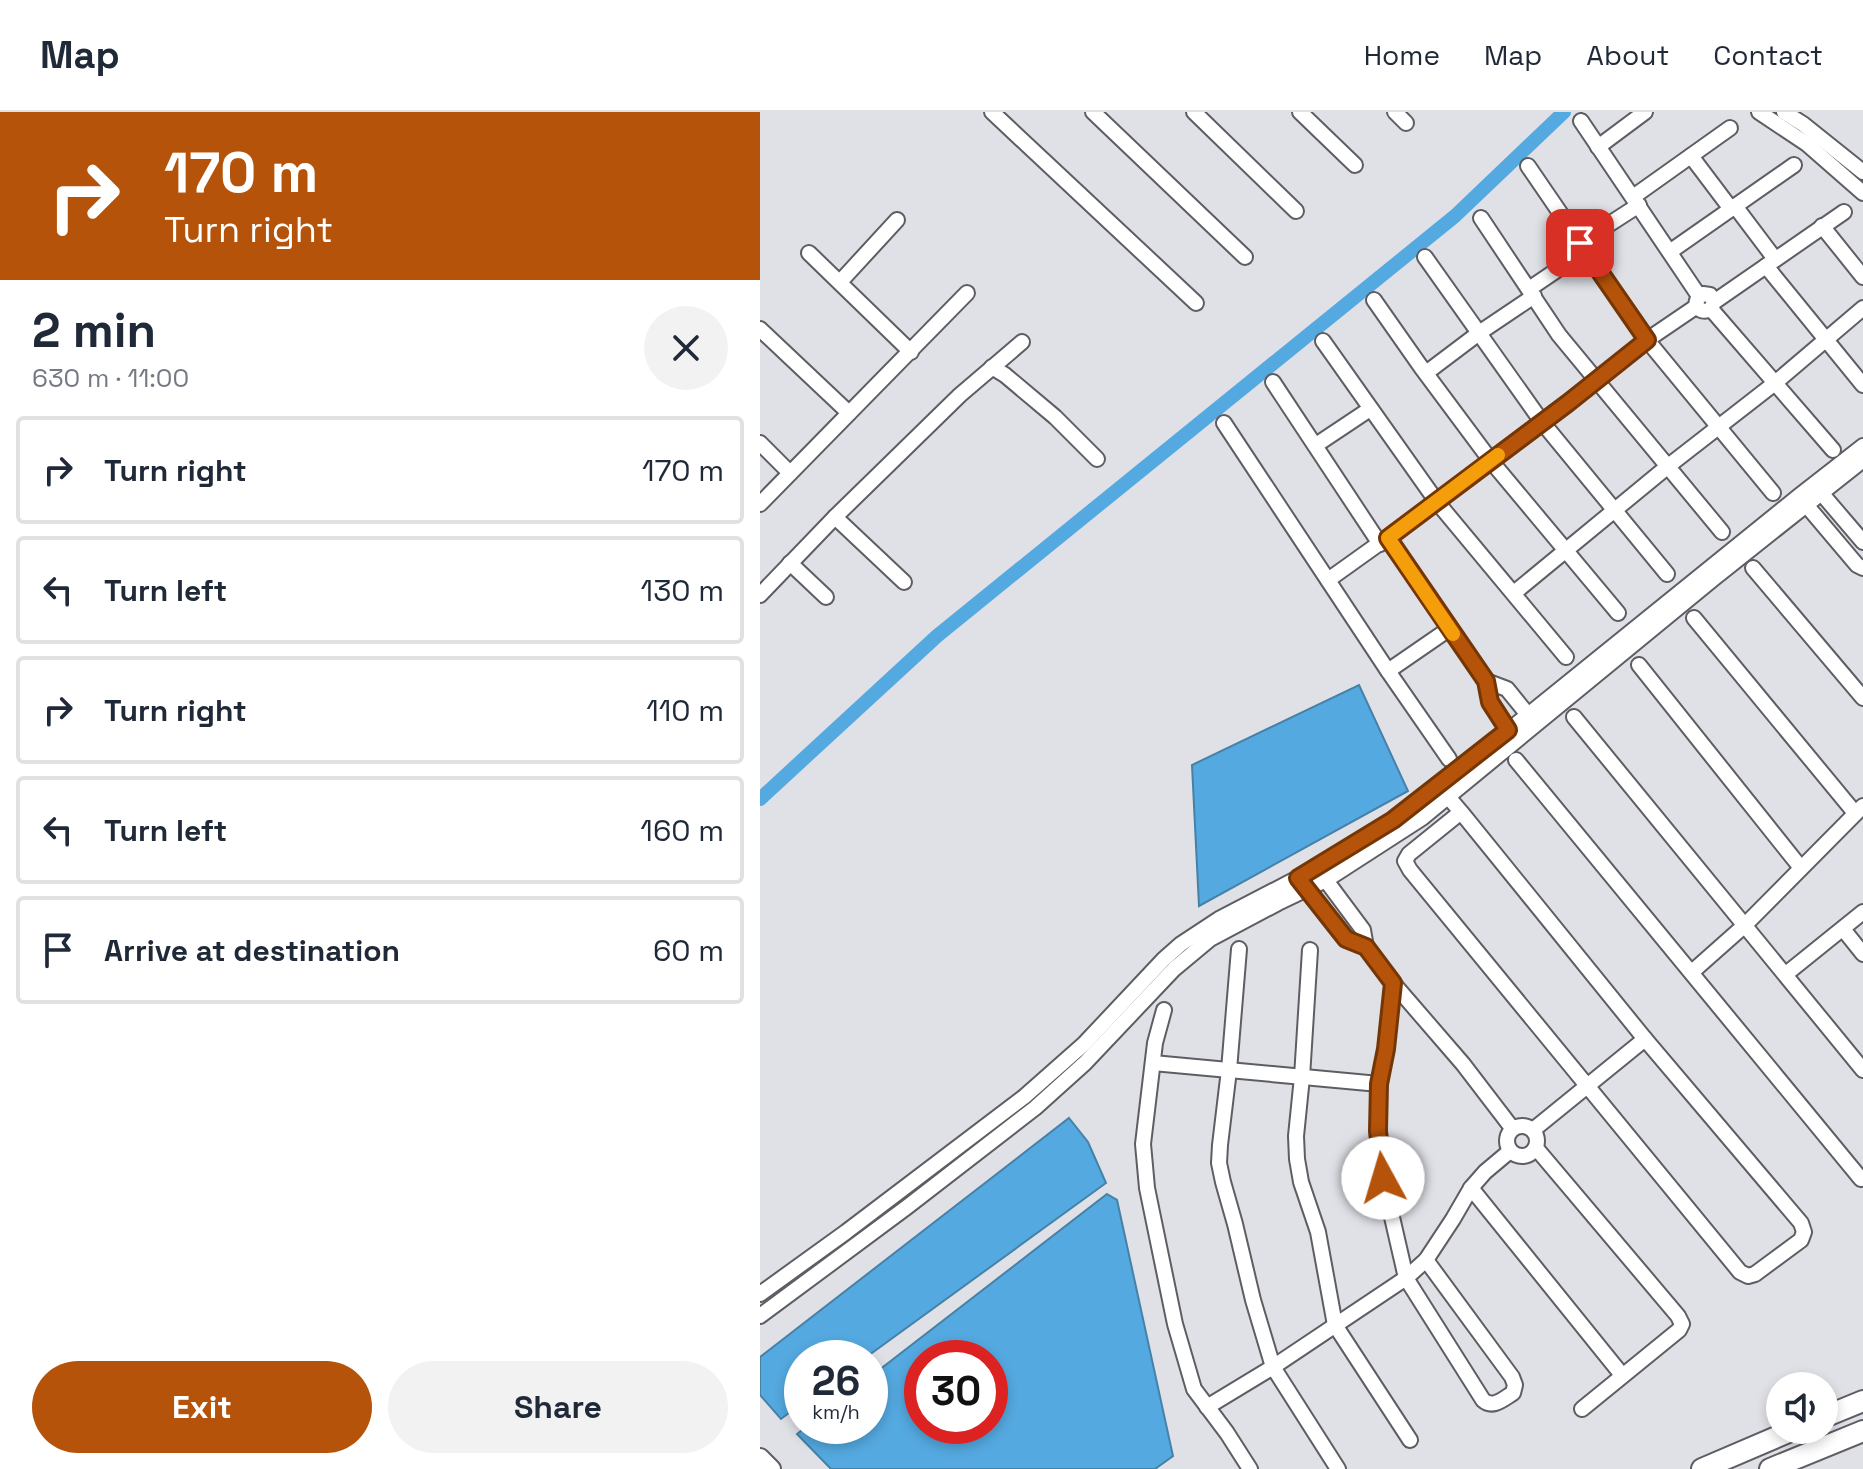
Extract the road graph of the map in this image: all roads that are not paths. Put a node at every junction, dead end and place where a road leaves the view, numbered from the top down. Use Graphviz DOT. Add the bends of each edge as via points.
graph roads {
  1 [pos="992,112"];
  2 [pos="1093,112"];
  3 [pos="1194,112"];
  4 [pos="1300,112"];
  5 [pos="1645,112"];
  6 [pos="1759,112"];
  7 [pos="1784,112"];
  8 [pos="1581,121"];
  9 [pos="1730,128"];
  10 [pos="1598,147"];
  11 [pos="1691,156"];
  12 [pos="1355,165"];
  13 [pos="1794,165"];
  14 [pos="1528,166"];
  15 [pos="1863,172"];
  16 [pos="1863,193"];
  17 [pos="1636,201"];
  18 [pos="1733,208"];
  19 [pos="1296,211"];
  20 [pos="1844,212"];
  21 [pos="1481,218"];
  22 [pos="897,220"];
  23 [pos="1822,226"];
  24 [pos="1583,247"];
  25 [pos="1671,251"];
  26 [pos="809,253"];
  27 [pos="1245,257"];
  28 [pos="1425,257"];
  29 [pos="1771,263"];
  30 [pos="1863,277"];
  31 [pos="840,282"];
  32 [pos="1531,292"];
  33 [pos="967,293"];
  34 [pos="1374,300"];
  35 [pos="1196,303"];
  36 [pos="1705,303"];
  37 [pos="1863,308"];
  38 [pos="760,329"];
  39 [pos="1479,333"];
  40 [pos="1647,340"];
  41 [pos="1826,340"];
  42 [pos="1323,341"];
  43 [pos="1022,342"];
  44 [pos="911,352"];
  45 [pos="992,367"];
  46 [pos="1426,373"];
  47 [pos="1596,381"];
  48 [pos="1273,382"];
  49 [pos="1775,383"];
  50 [pos="1863,385"];
  51 [pos="1370,409"];
  52 [pos="849,413"];
  53 [pos="1542,422"];
  54 [pos="1224,423"];
  55 [pos="1719,427"];
  56 [pos="760,443"];
  57 [pos="1316,445"];
  58 [pos="1863,446"];
  59 [pos="1833,450"];
  60 [pos="1097,459"];
  61 [pos="1863,460"];
  62 [pos="1491,461"];
  63 [pos="1667,467"];
  64 [pos="790,473"];
  65 [pos="1818,488"];
  66 [pos="1773,493"];
  67 [pos="1802,501"];
  68 [pos="1437,502"];
  69 [pos="760,504"];
  70 [pos="1615,511"];
  71 [pos="835,517"];
  72 [pos="1722,532"];
  73 [pos="1384,541"];
  74 [pos="1863,542"];
  75 [pos="1567,551"];
  76 [pos="790,563"];
  77 [pos="1753,568"];
  78 [pos="1863,568"];
  79 [pos="1667,574"];
  80 [pos="1328,580"];
  81 [pos="904,582"];
  82 [pos="1514,593"];
  83 [pos="760,595"];
  84 [pos="826,597"];
  85 [pos="1618,613"];
  86 [pos="1694,618"];
  87 [pos="1449,629"];
  88 [pos="1566,657"];
  89 [pos="1639,665"];
  90 [pos="1388,671"];
  91 [pos="1486,681"];
  92 [pos="1863,698"];
  93 [pos="1574,717"];
  94 [pos="1532,719"];
  95 [pos="1512,736"];
  96 [pos="1449,759"];
  97 [pos="1516,760"];
  98 [pos="1444,791"];
  99 [pos="1859,809"];
  100 [pos="1461,812"];
  101 [pos="1315,867"];
  102 [pos="1801,868"];
  103 [pos="1326,880"];
  104 [pos="1302,884"];
  105 [pos="1863,912"];
  106 [pos="1745,925"];
  107 [pos="1843,929"];
  108 [pos="1366,947"];
  109 [pos="1239,949"];
  110 [pos="1310,950"];
  111 [pos="1863,954"];
  112 [pos="1169,964"];
  113 [pos="1692,972"];
  114 [pos="1786,974"];
  115 [pos="1393,983"];
  116 [pos="1164,1010"];
  117 [pos="1645,1039"];
  118 [pos="1153,1063"];
  119 [pos="1229,1070"];
  120 [pos="1863,1070"];
  121 [pos="1302,1077"];
  122 [pos="1379,1084"];
  123 [pos="1588,1087"];
  124 [pos="1512,1128"];
  125 [pos="1533,1130"];
  126 [pos="1536,1148"];
  127 [pos="1510,1151"];
  128 [pos="1861,1179"];
  129 [pos="1471,1188"];
  130 [pos="1426,1260"];
  131 [pos="1406,1278"];
  132 [pos="760,1294"];
  133 [pos="760,1316"];
  134 [pos="1335,1325"];
  135 [pos="1273,1367"];
  136 [pos="1622,1375"];
  137 [pos="1863,1401"];
  138 [pos="1207,1407"];
  139 [pos="1582,1409"];
  140 [pos="1838,1411"];
  141 [pos="1863,1431"];
  142 [pos="1410,1440"];
  143 [pos="1766,1442"];
  144 [pos="760,1458"];
  145 [pos="771,1469"];
  146 [pos="1250,1469"];
  147 [pos="1338,1469"];
  148 [pos="1702,1469"];
  149 [pos="1770,1469"];
  1 -- 35 [label="street"];
  2 -- 27 [label="street"];
  3 -- 19 [label="street"];
  4 -- 12 [label="street"];
  5 -- 10 [label="street"];
  6 -- 16 [label="street" via="1807,144"];
  7 -- 15 [label="street"];
  8 -- 10 [label="street"];
  9 -- 11 [label="street"];
  10 -- 17 [label="street"];
  11 -- 17 [label="street"];
  11 -- 18 [label="street"];
  13 -- 18 [label="street"];
  14 -- 24 [label="street"];
  17 -- 24 [label="street"];
  17 -- 25 [label="street"];
  18 -- 25 [label="street"];
  18 -- 29 [label="street"];
  20 -- 23 [label="street"];
  21 -- 32 [label="street"];
  22 -- 31 [label="street"];
  23 -- 29 [label="street"];
  23 -- 30 [label="street"];
  24 -- 32 [label="street"];
  24 -- 40 [label="street"];
  25 -- 36 [label="street"];
  26 -- 31 [label="street"];
  28 -- 39 [label="street"];
  29 -- 36 [label="street"];
  29 -- 41 [label="street"];
  31 -- 44 [label="street"];
  32 -- 39 [label="street"];
  32 -- 47 [label="street"];
  33 -- 44 [label="street"];
  34 -- 46 [label="street"];
  36 -- 40 [label="street"];
  36 -- 49 [label="street"];
  37 -- 41 [label="street"];
  38 -- 52 [label="street"];
  39 -- 46 [label="street"];
  39 -- 53 [label="street"];
  40 -- 47 [label="street"];
  40 -- 55 [label="street"];
  41 -- 49 [label="street"];
  41 -- 50 [label="street"];
  42 -- 51 [label="street"];
  43 -- 45 [label="street"];
  44 -- 52 [label="street"];
  45 -- 60 [label="street"];
  45 -- 71 [label="street"];
  46 -- 62 [label="street"];
  47 -- 53 [label="street"];
  47 -- 63 [label="street"];
  48 -- 57 [label="street"];
  49 -- 55 [label="street"];
  49 -- 59 [label="street"];
  51 -- 57 [label="street"];
  51 -- 68 [label="street"];
  52 -- 64 [label="street"];
  53 -- 62 [label="street"];
  53 -- 70 [label="street"];
  54 -- 80 [label="street"];
  55 -- 63 [label="street"];
  55 -- 66 [label="street"];
  56 -- 64 [label="street"];
  57 -- 73 [label="street"];
  58 -- 65 [label="street"];
  61 -- 65 [label="street"];
  62 -- 68 [label="street"];
  62 -- 75 [label="street"];
  63 -- 70 [label="street"];
  63 -- 72 [label="street"];
  64 -- 69 [label="street"];
  65 -- 67 [label="street"];
  65 -- 74 [label="street"];
  67 -- 78 [label="street"];
  67 -- 94 [label="street"];
  68 -- 73 [label="street"];
  68 -- 82 [label="street"];
  70 -- 75 [label="street"];
  70 -- 79 [label="street"];
  71 -- 76 [label="street"];
  71 -- 81 [label="street"];
  73 -- 80 [label="street"];
  73 -- 87 [label="street"];
  75 -- 82 [label="street"];
  75 -- 85 [label="street"];
  76 -- 83 [label="street"];
  76 -- 84 [label="street"];
  77 -- 92 [label="street"];
  80 -- 90 [label="street"];
  82 -- 88 [label="street"];
  86 -- 99 [label="street"];
  87 -- 90 [label="street"];
  87 -- 91 [label="street"];
  89 -- 102 [label="street"];
  90 -- 96 [label="street"];
  91 -- 94 [label="street" via="1507,689"];
  91 -- 95 [label="street" via="1490,702"];
  93 -- 106 [label="street"];
  94 -- 95 [label="street"];
  95 -- 98 [label="street"];
  97 -- 113 [label="street"];
  98 -- 100 [label="street"];
  98 -- 101 [label="street"];
  98 -- 103 [label="street" via="1403,831"];
  99 -- 102 [label="street"];
  100 -- 117 [label="street"];
  100 -- 123 [label="street" via="1405,861"];
  101 -- 103 [label="street"];
  101 -- 104 [label="street"];
  102 -- 106 [label="street"];
  103 -- 104 [label="street"];
  103 -- 108 [label="street" via="1363,930"];
  104 -- 108 [label="street" via="1346,939"];
  104 -- 112 [label="street"];
  105 -- 107 [label="street"];
  106 -- 113 [label="street"];
  106 -- 114 [label="street"];
  107 -- 111 [label="street"];
  107 -- 114 [label="street"];
  108 -- 115 [label="street"];
  109 -- 119 [label="street"];
  110 -- 121 [label="street"];
  112 -- 132 [label="street" via="1024,1097"];
  112 -- 133 [label="street" via="1085,1063 1035,1108"];
  113 -- 128 [label="street"];
  114 -- 120 [label="street"];
  115 -- 122 [label="street"];
  115 -- 124 [label="street"];
  116 -- 118 [label="street"];
  117 -- 123 [label="street"];
  117 -- 123 [label="street" via="1801,1223 1801,1240 1755,1274 1740,1272"];
  118 -- 119 [label="street"];
  118 -- 138 [label="street" via="1143,1144 1147,1188 1175,1324 1194,1389"];
  119 -- 121 [label="street"];
  119 -- 135 [label="street" via="1219,1163"];
  121 -- 122 [label="street"];
  121 -- 134 [label="street" via="1297,1159 1318,1232"];
  122 -- 131 [label="street" via="1383,1178"];
  123 -- 125 [label="street"];
  124 -- 125 [label="street"];
  124 -- 127 [label="street" via="1506,1140"];
  125 -- 126 [label="street"];
  126 -- 127 [label="street" via="1525,1156"];
  126 -- 136 [label="street" via="1682,1324"];
  127 -- 129 [label="street"];
  129 -- 130 [label="street"];
  129 -- 136 [label="street"];
  130 -- 131 [label="street"];
  130 -- 131 [label="street" via="1512,1377 1513,1393 1494,1404 1483,1400"];
  131 -- 134 [label="street"];
  134 -- 135 [label="street"];
  134 -- 142 [label="street"];
  135 -- 138 [label="street"];
  135 -- 147 [label="street"];
  136 -- 139 [label="street"];
  137 -- 140 [label="highway"];
  138 -- 146 [label="street"];
  141 -- 149 [label="highway"];
  143 -- 148 [label="highway"];
  144 -- 145 [label="main road"];
}
